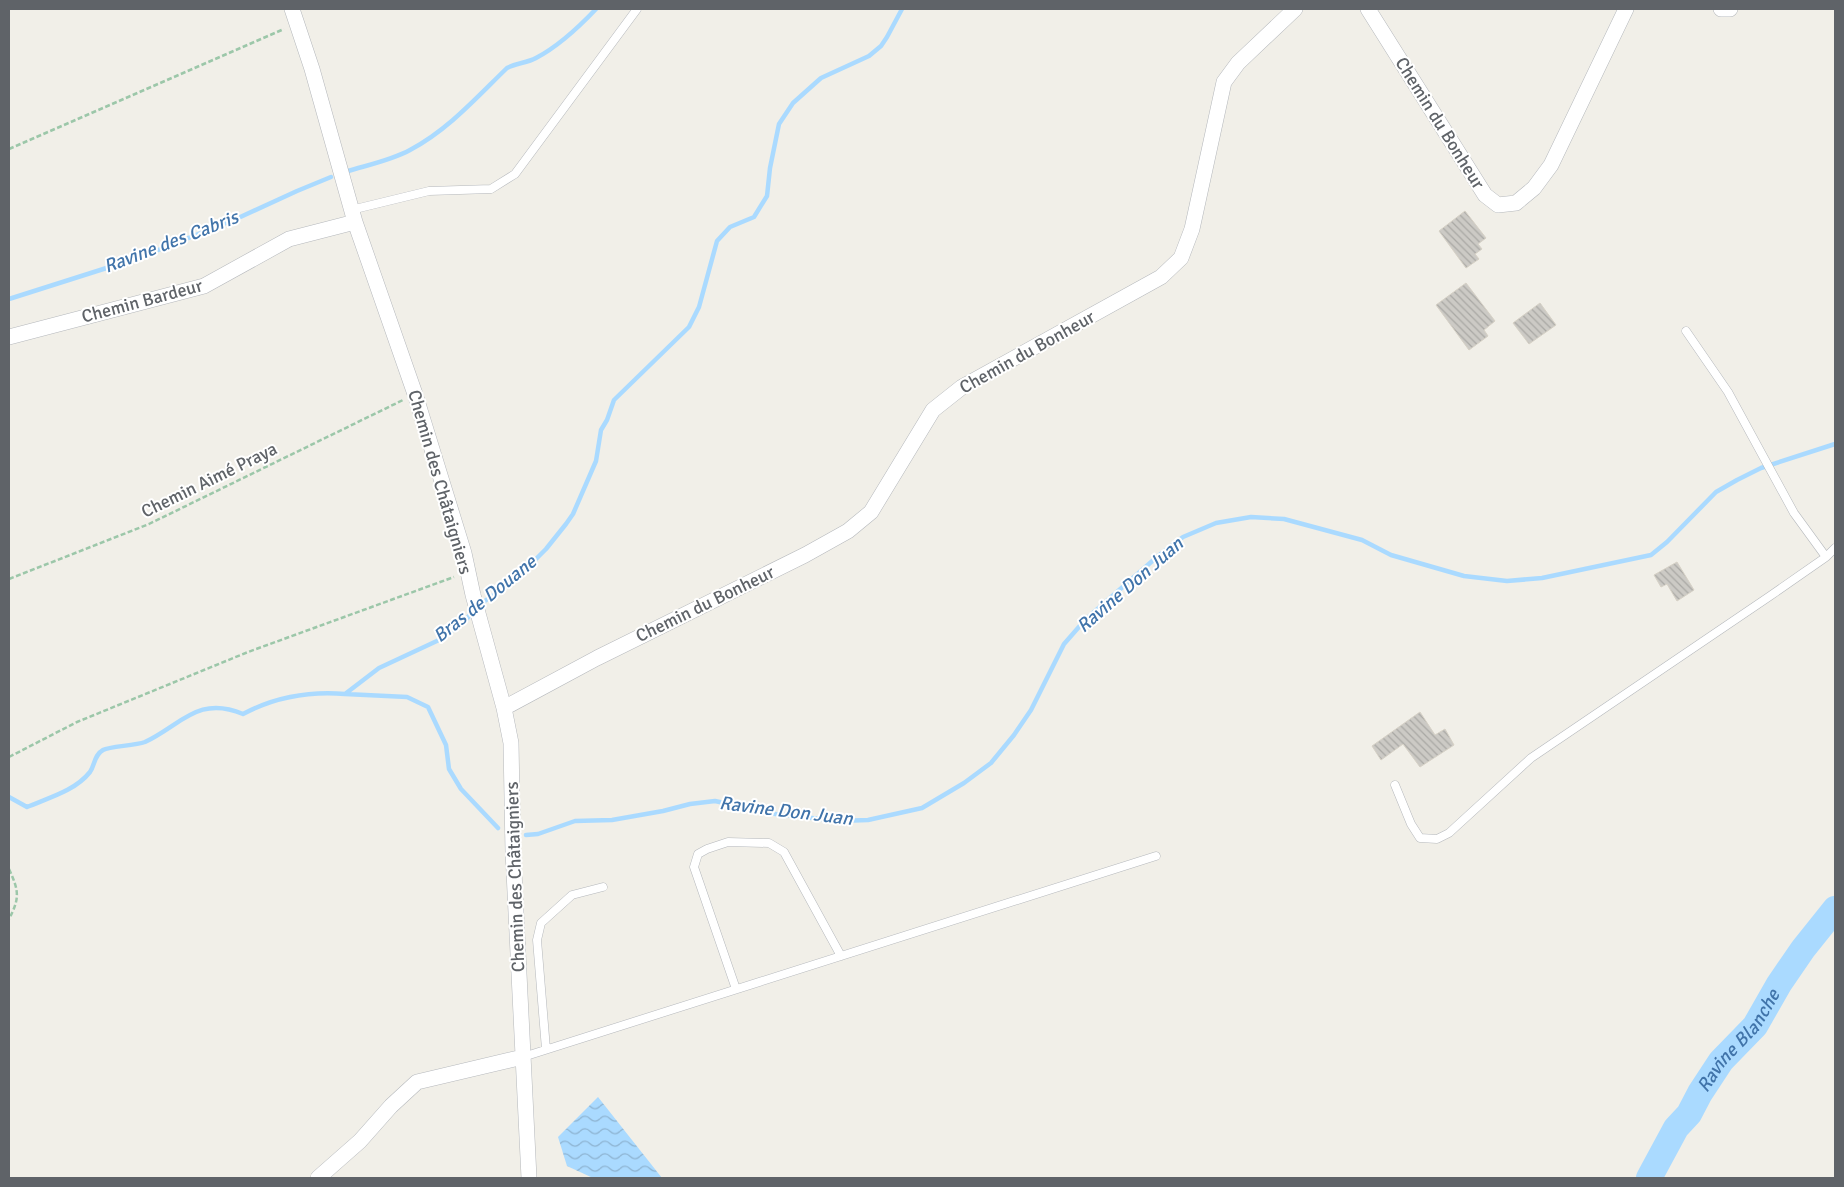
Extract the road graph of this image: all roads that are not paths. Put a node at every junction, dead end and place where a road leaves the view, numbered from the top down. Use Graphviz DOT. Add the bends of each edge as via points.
graph roads {
  1 [pos="292,9"];
  2 [pos="637,9"];
  3 [pos="1295,9"];
  4 [pos="1368,9"];
  5 [pos="1626,9"];
  6 [pos="1720,9"];
  7 [pos="1730,9"];
  8 [pos="353,216"];
  9 [pos="1686,330"];
  10 [pos="9,337"];
  11 [pos="1835,548"];
  12 [pos="1826,557"];
  13 [pos="504,708"];
  14 [pos="1395,786"];
  15 [pos="1156,856"];
  16 [pos="603,887"];
  17 [pos="841,956"];
  18 [pos="736,989"];
  19 [pos="546,1049"];
  20 [pos="523,1057"];
  21 [pos="318,1178"];
  22 [pos="529,1178"];
  1 -- 8 [label="street, Chemin des Châtaigniers"];
  2 -- 8 [label="lane" via="515,174 492,188 429,191"];
  3 -- 13 [label="street, Chemin du Bonheur" via="1238,63 1224,82 1192,230 1181,258 1161,278 962,387 933,410 871,512 848,531"];
  4 -- 5 [label="street, Chemin du Bonheur" via="1486,195 1498,205 1516,203 1534,188 1551,165"];
  6 -- 7 [label="street"];
  8 -- 10 [label="street, Chemin Bardeur" via="289,239 204,286"];
  8 -- 13 [label="street, Chemin des Châtaigniers" via="415,394 464,553"];
  9 -- 12 [label="lane" via="1728,392 1794,513"];
  11 -- 12 [label="lane"];
  12 -- 14 [label="lane" via="1531,758 1443,836 1420,838"];
  13 -- 20 [label="street, Chemin des Châtaigniers" via="511,743"];
  15 -- 17 [label="lane"];
  16 -- 19 [label="lane" via="572,895 539,928 537,940"];
  17 -- 18 [label="lane"];
  17 -- 18 [label="lane" via="784,852 768,843 728,842 698,854 694,867"];
  18 -- 19 [label="lane"];
  19 -- 20 [label="lane"];
  20 -- 21 [label="street" via="417,1082 360,1141"];
  20 -- 22 [label="street, Chemin des Châtaigniers"];
}
